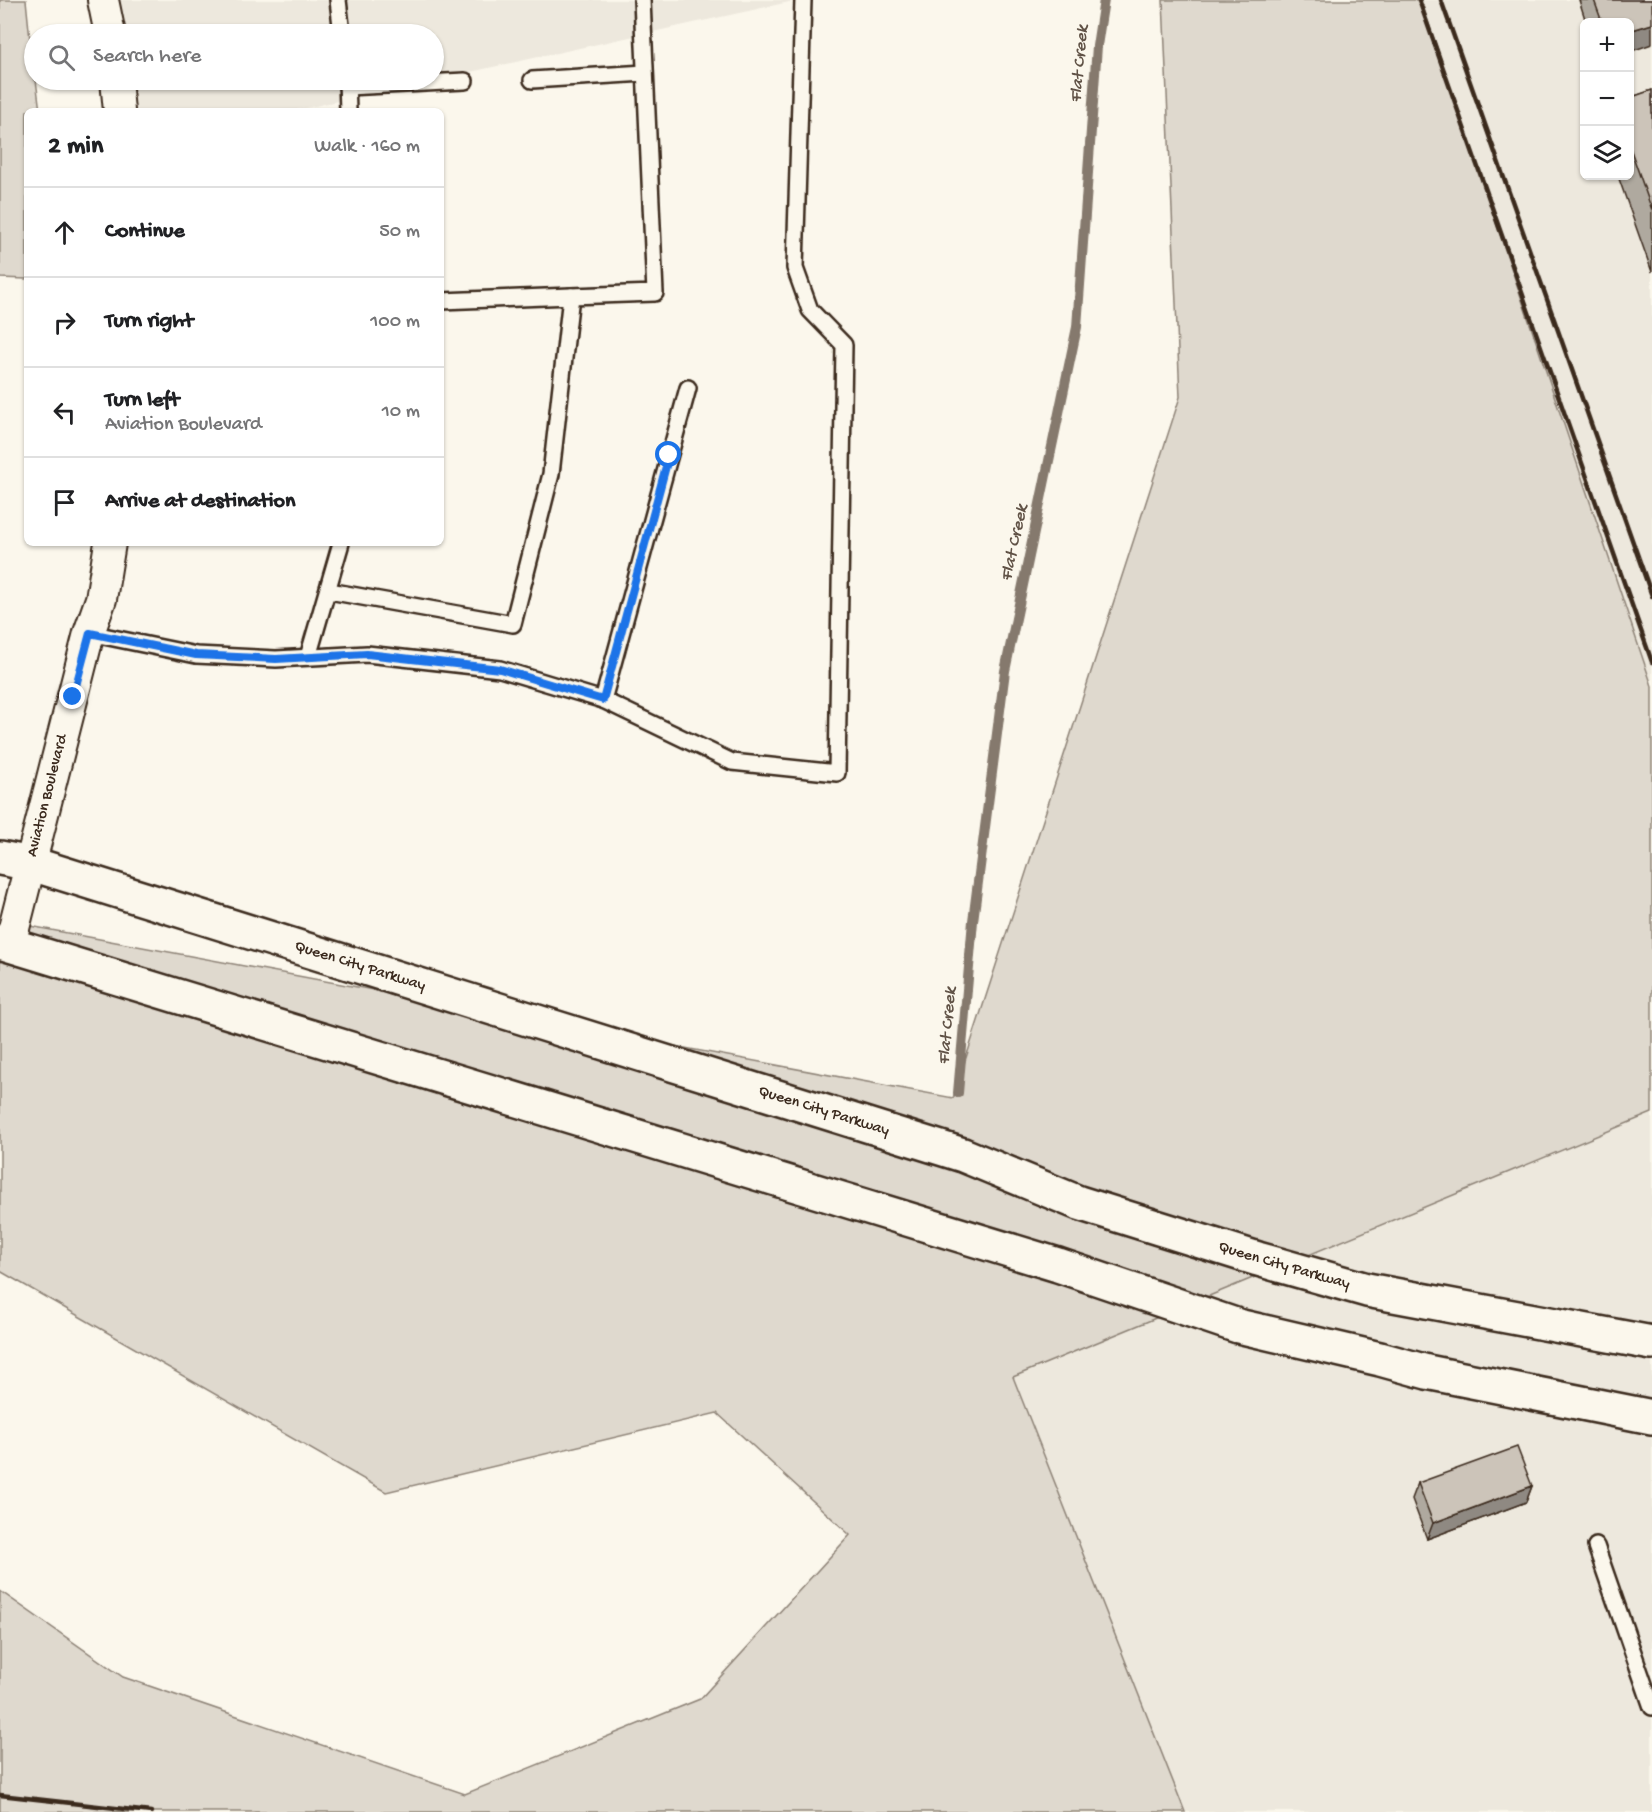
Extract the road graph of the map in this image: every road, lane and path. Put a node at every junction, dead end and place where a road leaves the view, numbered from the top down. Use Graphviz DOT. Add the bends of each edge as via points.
graph roads {
  1 [pos="104,0"];
  2 [pos="338,0"];
  3 [pos="642,0"];
  4 [pos="803,0"];
  5 [pos="108,24"];
  6 [pos="341,24"];
  7 [pos="645,73"];
  8 [pos="532,80"];
  9 [pos="444,81"];
  10 [pos="465,81"];
  11 [pos="117,90"];
  12 [pos="347,90"];
  13 [pos="119,108"];
  14 [pos="348,108"];
  15 [pos="571,296"];
  16 [pos="444,301"];
  17 [pos="687,388"];
  18 [pos="110,546"];
  19 [pos="340,546"];
  20 [pos="329,591"];
  21 [pos="90,633"];
  22 [pos="308,657"];
  23 [pos="603,700"];
  24 [pos="0,858"];
  25 [pos="32,864"];
  26 [pos="5,943"];
  27 [pos="1652,1343"];
  28 [pos="1652,1417"];
  29 [pos="1596,1546"];
  30 [pos="1652,1707"];
  1 -- 5 [label="street"];
  2 -- 6 [label="lane"];
  3 -- 7 [label="lane"];
  4 -- 23 [label="lane" via="795,268 810,310 844,345 837,773 732,762"];
  7 -- 8 [label="lane"];
  7 -- 15 [label="lane" via="655,293"];
  9 -- 10 [label="lane"];
  11 -- 13 [label="street"];
  12 -- 14 [label="lane"];
  15 -- 16 [label="lane"];
  15 -- 20 [label="lane" via="550,474 513,624"];
  17 -- 23 [label="lane"];
  18 -- 21 [label="street, Aviation Boulevard" via="101,598"];
  19 -- 20 [label="lane"];
  20 -- 22 [label="lane"];
  21 -- 22 [label="lane" via="196,655"];
  21 -- 25 [label="street, Aviation Boulevard"];
  22 -- 23 [label="lane" via="367,654 500,669"];
  24 -- 25 [label="main road, Queen City Parkway"];
  25 -- 26 [label="street, Aviation Boulevard"];
  25 -- 27 [label="main road, Queen City Parkway" via="963,1155 1079,1203 1258,1260 1367,1290"];
  26 -- 28 [label="main road" via="1058,1265 1238,1326 1427,1372"];
  29 -- 30 [label="lane"];
}
